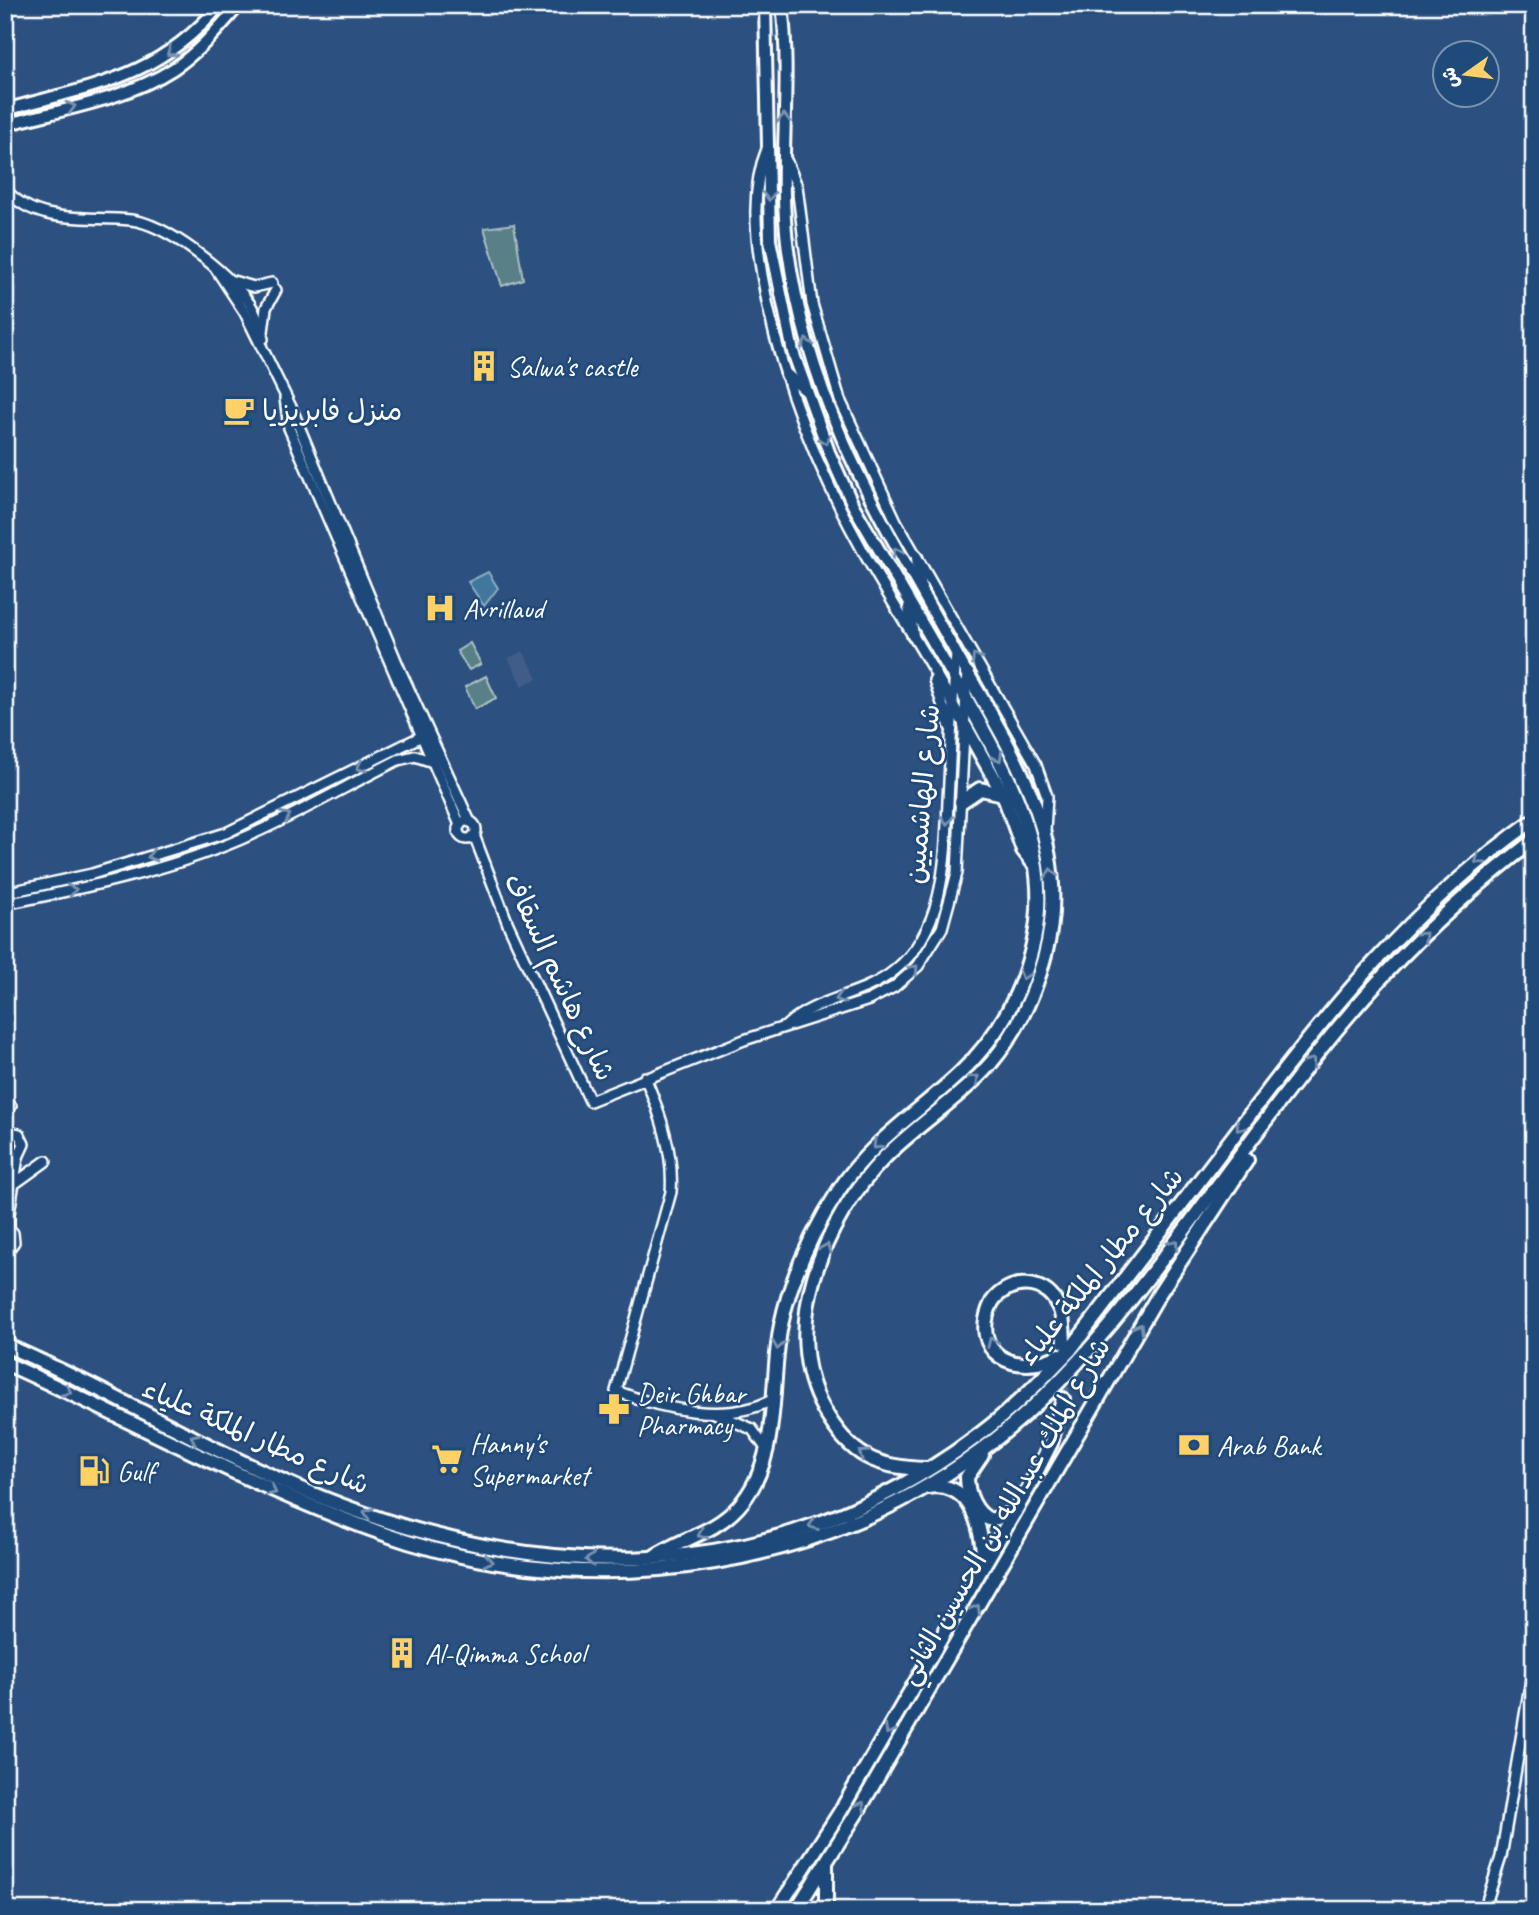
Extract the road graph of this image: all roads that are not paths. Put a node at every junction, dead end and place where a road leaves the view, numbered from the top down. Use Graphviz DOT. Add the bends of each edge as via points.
graph roads {
  1 [pos="220,5"];
  2 [pos="239,5"];
  3 [pos="765,5"];
  4 [pos="782,5"];
  5 [pos="5,110"];
  6 [pos="5,125"];
  7 [pos="769,144"];
  8 [pos="784,155"];
  9 [pos="5,189"];
  10 [pos="216,269"];
  11 [pos="231,280"];
  12 [pos="264,341"];
  13 [pos="266,355"];
  14 [pos="786,374"];
  15 [pos="806,391"];
  16 [pos="285,398"];
  17 [pos="917,558"];
  18 [pos="921,594"];
  19 [pos="908,601"];
  20 [pos="913,636"];
  21 [pos="927,662"];
  22 [pos="961,676"];
  23 [pos="965,697"];
  24 [pos="953,704"];
  25 [pos="965,726"];
  26 [pos="951,730"];
  27 [pos="422,736"];
  28 [pos="433,762"];
  29 [pos="1003,794"];
  30 [pos="961,802"];
  31 [pos="1534,820"];
  32 [pos="465,823"];
  33 [pos="1045,831"];
  34 [pos="470,837"];
  35 [pos="1534,840"];
  36 [pos="193,844"];
  37 [pos="195,856"];
  38 [pos="1035,866"];
  39 [pos="5,894"];
  40 [pos="5,904"];
  41 [pos="787,1025"];
  42 [pos="987,1043"];
  43 [pos="995,1057"];
  44 [pos="645,1077"];
  45 [pos="5,1131"];
  46 [pos="1255,1139"];
  47 [pos="18,1157"];
  48 [pos="5,1159"];
  49 [pos="46,1161"];
  50 [pos="14,1184"];
  51 [pos="7,1228"];
  52 [pos="5,1254"];
  53 [pos="5,1334"];
  54 [pos="9,1346"];
  55 [pos="1067,1346"];
  56 [pos="5,1363"];
  57 [pos="772,1399"];
  58 [pos="1063,1399"];
  59 [pos="715,1413"];
  60 [pos="996,1439"];
  61 [pos="767,1450"];
  62 [pos="927,1469"];
  63 [pos="922,1488"];
  64 [pos="1015,1512"];
  65 [pos="651,1558"];
  66 [pos="984,1565"];
  67 [pos="1534,1662"];
  68 [pos="826,1864"];
  69 [pos="777,1910"];
  70 [pos="796,1910"];
  71 [pos="826,1910"];
  72 [pos="1484,1910"];
  1 -- 5 [label="main road, one-way" via="173,51 142,68"];
  6 -- 2 [label="main road, one-way" via="119,93 158,77 199,48"];
  3 -- 7 [label="main road"];
  8 -- 4 [label="main road, one-way"];
  7 -- 14 [label="street" via="759,167 757,237 764,289"];
  7 -- 15 [label="main road, one-way" via="774,269"];
  8 -- 17 [label="street" via="796,186 806,272 831,376 867,464"];
  18 -- 8 [label="main road, one-way" via="859,480 813,362 788,248"];
  9 -- 10 [label="street" via="18,201 55,216 133,220 168,235"];
  10 -- 11 [label="street"];
  10 -- 13 [label="street" via="246,313"];
  11 -- 12 [label="street" via="252,308"];
  11 -- 12 [label="street" via="274,287 264,315"];
  12 -- 13 [label="street"];
  13 -- 16 [label="street"];
  14 -- 15 [label="main road"];
  14 -- 20 [label="street" via="828,483"];
  15 -- 19 [label="main road, one-way" via="853,505"];
  16 -- 27 [label="street" via="289,428"];
  16 -- 32 [label="street"];
  17 -- 18 [label="main road"];
  33 -- 17 [label="street, one-way" via="1046,796 1036,765"];
  18 -- 22 [label="main road" via="956,653"];
  19 -- 20 [label="main road"];
  19 -- 22 [label="main road"];
  20 -- 21 [label="street"];
  21 -- 24 [label="street"];
  21 -- 26 [label="street"];
  22 -- 23 [label="main road"];
  22 -- 24 [label="street, شارع الهاشميين"];
  22 -- 33 [label="highway" via="1027,779"];
  23 -- 25 [label="street, شارع الهاشميين"];
  23 -- 38 [label="highway, one-way" via="1016,790"];
  24 -- 25 [label="street"];
  24 -- 26 [label="street, شارع الهاشميين"];
  25 -- 29 [label="highway"];
  25 -- 30 [label="street, شارع الهاشميين"];
  26 -- 41 [label="street, شارع الهاشميين, one-way" via="945,859 930,922 918,946 878,982 803,1013"];
  27 -- 28 [label="street"];
  27 -- 36 [label="street, one-way" via="254,821"];
  28 -- 32 [label="street"];
  37 -- 28 [label="street, one-way" via="259,831 398,760 415,756"];
  29 -- 30 [label="highway" via="980,789"];
  29 -- 38 [label="highway" via="1023,850"];
  41 -- 30 [label="street, شارع الهاشميين, one-way" via="878,996 903,981 925,958 942,928 953,892"];
  31 -- 55 [label="highway, شارع مطار الملكة علياء, one-way" via="1451,883 1360,974"];
  32 -- 34 [label="street" via="475,828"];
  32 -- 34 [label="street" via="458,832"];
  43 -- 33 [label="highway, one-way" via="1025,1011 1046,953 1053,897"];
  34 -- 44 [label="street, شارع هاشم السقاف" via="590,1101"];
  46 -- 35 [label="highway, شارع مطار الملكة علياء, one-way" via="1316,1055 1389,970 1461,900"];
  36 -- 37 [label="street"];
  36 -- 39 [label="street, one-way"];
  40 -- 37 [label="street, one-way" via="113,881"];
  38 -- 42 [label="highway, one-way" via="1038,912 1027,967 1009,1011"];
  41 -- 44 [label="street, شارع الهاشميين"];
  42 -- 43 [label="highway"];
  42 -- 57 [label="highway, one-way" via="959,1074 866,1156 827,1209 791,1290 779,1336"];
  62 -- 43 [label="highway, one-way" via="876,1463 851,1446 832,1422 815,1391 808,1365 811,1291 830,1236 864,1181"];
  44 -- 59 [label="street, شارع هاشم السقاف" via="665,1135 671,1192 616,1391 664,1406"];
  45 -- 47 [label="street" via="22,1139"];
  60 -- 46 [label="highway, شارع مطار الملكة علياء, one-way" via="1099,1337"];
  68 -- 46 [label="highway, شارع الملك عبدالله بن الحسين الثاني, one-way" via="1159,1294 1229,1192"];
  47 -- 48 [label="street"];
  47 -- 50 [label="street"];
  49 -- 50 [label="street"];
  50 -- 51 [label="street"];
  51 -- 52 [label="street" via="14,1242"];
  53 -- 54 [label="street"];
  65 -- 54 [label="highway, شارع مطار الملكة علياء, one-way" via="574,1559 499,1550 382,1518 238,1460"];
  55 -- 55 [label="highway, one-way" via="1036,1364 1006,1361 993,1349 987,1332 992,1302 1012,1286 1031,1284 1045,1290 1061,1312"];
  55 -- 62 [label="highway, شارع مطار الملكة علياء" via="1032,1390 981,1434"];
  56 -- 63 [label="highway, شارع مطار الملكة علياء, one-way" via="284,1497 414,1544 526,1567 619,1572 733,1559 827,1532"];
  57 -- 59 [label="street" via="755,1407"];
  57 -- 61 [label="highway"];
  58 -- 64 [label="highway, شارع الملك عبدالله بن الحسين الثاني" via="1048,1452"];
  59 -- 61 [label="street" via="752,1429"];
  60 -- 63 [label="highway, شارع مطار الملكة علياء"];
  60 -- 64 [label="highway" via="969,1472 970,1494 979,1513 988,1519"];
  61 -- 65 [label="highway, one-way" via="753,1487 729,1517 699,1537"];
  62 -- 65 [label="highway, شارع مطار الملكة علياء, one-way" via="856,1507 791,1532 720,1550"];
  63 -- 66 [label="highway" via="947,1486 962,1495 981,1531"];
  64 -- 66 [label="highway, شارع الملك عبدالله بن الحسين الثاني"];
  66 -- 69 [label="highway, شارع الملك عبدالله بن الحسين الثاني, one-way"];
  67 -- 72 [label="street" via="1501,1857"];
  68 -- 70 [label="highway, شارع الملك عبدالله بن الحسين الثاني"];
  68 -- 71 [label="highway"];
}
